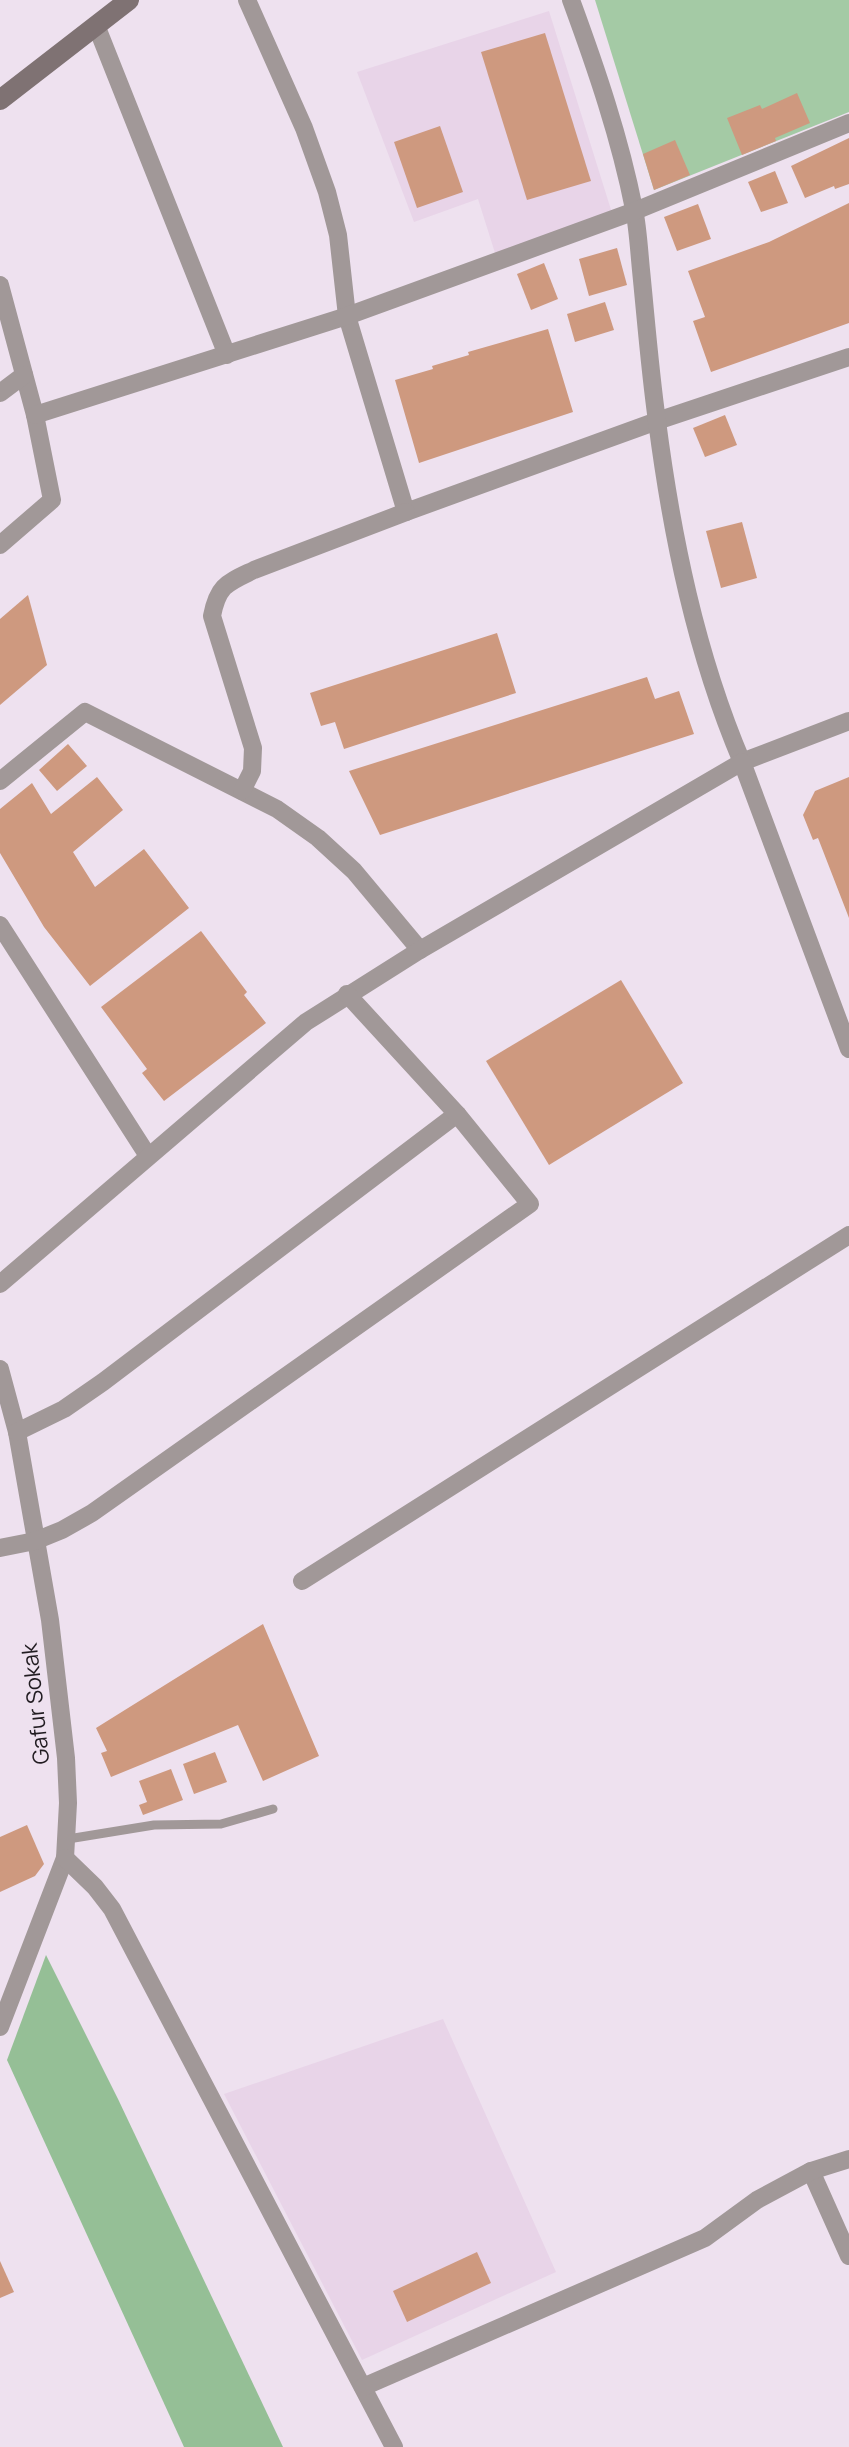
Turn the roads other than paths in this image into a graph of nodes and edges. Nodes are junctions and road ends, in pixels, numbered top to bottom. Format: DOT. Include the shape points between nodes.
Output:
graph roads {
  1 [pos="129,0"];
  2 [pos="247,0"];
  3 [pos="571,0"];
  4 [pos="96,25"];
  5 [pos="0,100"];
  6 [pos="849,123"];
  7 [pos="635,211"];
  8 [pos="0,285"];
  9 [pos="347,316"];
  10 [pos="227,355"];
  11 [pos="849,357"];
  12 [pos="24,375"];
  13 [pos="0,393"];
  14 [pos="35,415"];
  15 [pos="657,421"];
  16 [pos="406,512"];
  17 [pos="0,545"];
  18 [pos="849,721"];
  19 [pos="742,762"];
  20 [pos="0,781"];
  21 [pos="242,791"];
  22 [pos="0,925"];
  23 [pos="420,950"];
  24 [pos="347,994"];
  25 [pos="849,1049"];
  26 [pos="457,1114"];
  27 [pos="148,1156"];
  28 [pos="849,1235"];
  29 [pos="0,1284"];
  30 [pos="0,1369"];
  31 [pos="17,1432"];
  32 [pos="35,1541"];
  33 [pos="0,1548"];
  34 [pos="302,1581"];
  35 [pos="273,1809"];
  36 [pos="68,1839"];
  37 [pos="65,1858"];
  38 [pos="0,2027"];
  39 [pos="849,2159"];
  40 [pos="811,2171"];
  41 [pos="849,2256"];
  42 [pos="363,2387"];
  43 [pos="394,2447"];
  1 -- 4 [label="street"];
  2 -- 9 [label="street" via="327,192 338,235"];
  3 -- 7 [label="street"];
  4 -- 5 [label="street"];
  4 -- 10 [label="street"];
  6 -- 7 [label="street"];
  7 -- 9 [label="street"];
  7 -- 15 [label="street"];
  8 -- 12 [label="street"];
  9 -- 10 [label="street"];
  9 -- 16 [label="street"];
  10 -- 14 [label="street"];
  11 -- 15 [label="street"];
  12 -- 13 [label="street"];
  12 -- 14 [label="street"];
  14 -- 17 [label="street" via="52,500"];
  15 -- 16 [label="street"];
  15 -- 19 [label="street" via="696,626"];
  16 -- 21 [label="street" via="254,570 216,595 212,616 253,748 252,771"];
  18 -- 19 [label="street"];
  19 -- 23 [label="street"];
  19 -- 25 [label="street"];
  20 -- 21 [label="street" via="85,712"];
  21 -- 23 [label="street" via="318,838 354,871"];
  22 -- 27 [label="street"];
  23 -- 24 [label="street"];
  24 -- 26 [label="street"];
  24 -- 27 [label="street" via="306,1022"];
  26 -- 31 [label="street" via="103,1382"];
  26 -- 32 [label="street" via="530,1204 92,1513"];
  27 -- 29 [label="street"];
  28 -- 34 [label="street"];
  30 -- 31 [label="street, Gafur Sokak"];
  31 -- 32 [label="street, Gafur Sokak"];
  32 -- 33 [label="street"];
  32 -- 36 [label="street, Gafur Sokak" via="66,1758"];
  35 -- 36 [label="lane" via="221,1824 154,1825"];
  36 -- 37 [label="street, Gafur Sokak"];
  37 -- 38 [label="street, Gafur Sokak"];
  37 -- 42 [label="street" via="112,1909"];
  39 -- 40 [label="street"];
  40 -- 41 [label="street"];
  40 -- 42 [label="street" via="757,2200 705,2238"];
  42 -- 43 [label="street"];
}
